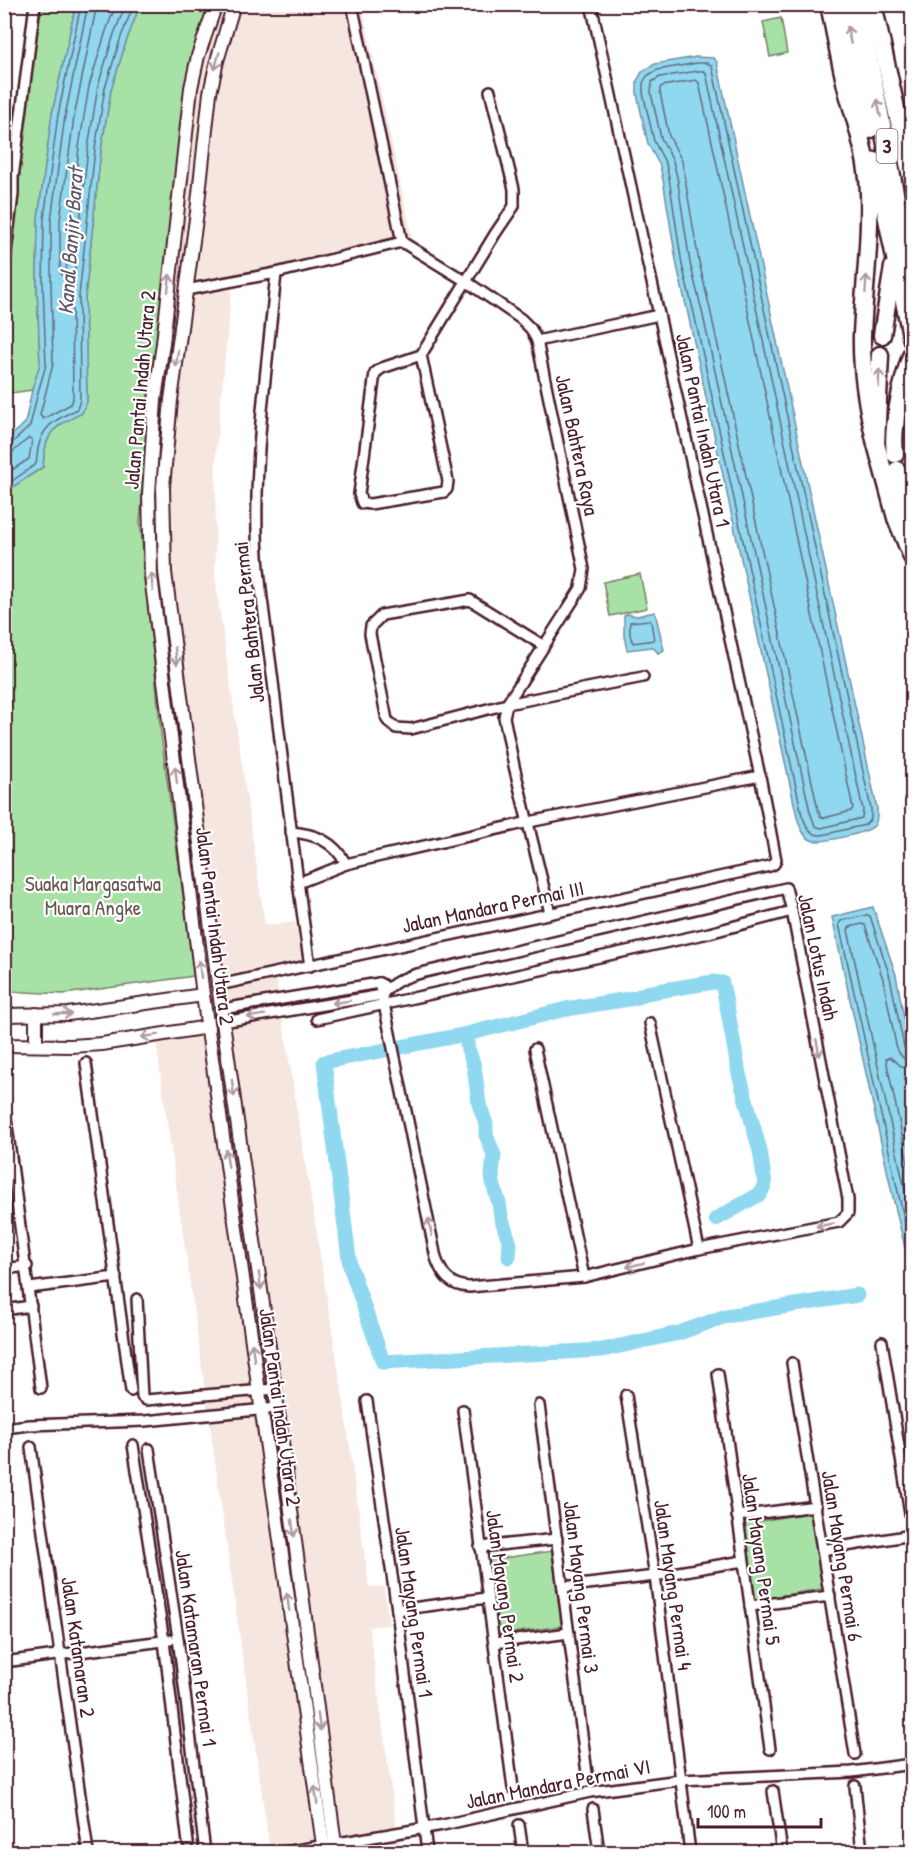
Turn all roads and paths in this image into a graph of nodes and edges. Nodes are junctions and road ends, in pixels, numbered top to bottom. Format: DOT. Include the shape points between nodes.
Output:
graph roads {
  1 [pos="35,4"];
  2 [pos="216,4"];
  3 [pos="234,4"];
  4 [pos="352,4"];
  5 [pos="591,4"];
  6 [pos="829,4"];
  7 [pos="843,4"];
  8 [pos="858,4"];
  9 [pos="873,4"];
  10 [pos="883,4"];
  11 [pos="883,48"];
  12 [pos="490,92"];
  13 [pos="912,181"];
  14 [pos="8,193"];
  15 [pos="6,208"];
  16 [pos="402,242"];
  17 [pos="895,257"];
  18 [pos="4,270"];
  19 [pos="276,273"];
  20 [pos="467,282"];
  21 [pos="912,289"];
  22 [pos="186,290"];
  23 [pos="659,315"];
  24 [pos="882,335"];
  25 [pos="912,340"];
  26 [pos="537,341"];
  27 [pos="912,353"];
  28 [pos="422,355"];
  29 [pos="880,355"];
  30 [pos="876,444"];
  31 [pos="912,532"];
  32 [pos="912,557"];
  33 [pos="544,646"];
  34 [pos="643,677"];
  35 [pos="507,704"];
  36 [pos="760,776"];
  37 [pos="529,822"];
  38 [pos="291,832"];
  39 [pos="775,862"];
  40 [pos="346,864"];
  41 [pos="298,884"];
  42 [pos="792,911"];
  43 [pos="550,913"];
  44 [pos="310,966"];
  45 [pos="219,985"];
  46 [pos="383,993"];
  47 [pos="203,995"];
  48 [pos="36,1014"];
  49 [pos="4,1015"];
  50 [pos="223,1016"];
  51 [pos="317,1019"];
  52 [pos="650,1023"];
  53 [pos="208,1027"];
  54 [pos="4,1045"];
  55 [pos="36,1045"];
  56 [pos="535,1049"];
  57 [pos="213,1061"];
  58 [pos="86,1063"];
  59 [pos="4,1103"];
  60 [pos="699,1249"];
  61 [pos="27,1266"];
  62 [pos="4,1269"];
  63 [pos="116,1277"];
  64 [pos="584,1277"];
  65 [pos="29,1288"];
  66 [pos="137,1299"];
  67 [pos="31,1306"];
  68 [pos="4,1310"];
  69 [pos="882,1342"];
  70 [pos="792,1363"];
  71 [pos="718,1374"];
  72 [pos="41,1388"];
  73 [pos="275,1389"];
  74 [pos="258,1390"];
  75 [pos="131,1391"];
  76 [pos="626,1395"];
  77 [pos="367,1401"];
  78 [pos="539,1405"];
  79 [pos="277,1408"];
  80 [pos="261,1410"];
  81 [pos="462,1410"];
  82 [pos="4,1428"];
  83 [pos="132,1445"];
  84 [pos="31,1447"];
  85 [pos="149,1449"];
  86 [pos="816,1506"];
  87 [pos="737,1516"];
  88 [pos="912,1526"];
  89 [pos="912,1535"];
  90 [pos="557,1539"];
  91 [pos="480,1547"];
  92 [pos="822,1550"];
  93 [pos="743,1561"];
  94 [pos="655,1576"];
  95 [pos="563,1587"];
  96 [pos="830,1596"];
  97 [pos="487,1598"];
  98 [pos="750,1605"];
  99 [pos="397,1610"];
  100 [pos="569,1633"];
  101 [pos="178,1638"];
  102 [pos="164,1641"];
  103 [pos="494,1643"];
  104 [pos="61,1654"];
  105 [pos="4,1662"];
  106 [pos="770,1749"];
  107 [pos="855,1754"];
  108 [pos="912,1764"];
  109 [pos="587,1773"];
  110 [pos="680,1780"];
  111 [pos="855,1786"];
  112 [pos="513,1788"];
  113 [pos="773,1791"];
  114 [pos="593,1809"];
  115 [pos="519,1825"];
  116 [pos="423,1828"];
  117 [pos="188,1843"];
  118 [pos="329,1849"];
  119 [pos="88,1852"];
  120 [pos="205,1852"];
  121 [pos="285,1852"];
  122 [pos="427,1852"];
  123 [pos="523,1852"];
  124 [pos="599,1852"];
  125 [pos="690,1852"];
  126 [pos="782,1852"];
  127 [pos="862,1852"];
  1 -- 14 [label="street"];
  47 -- 2 [label="street, Jalan Pantai Indah Utara 2, one-way" via="152,576 149,494 155,399 191,88"];
  3 -- 22 [label="street, Jalan Pantai Indah Utara 2, one-way" via="210,93"];
  4 -- 16 [label="street"];
  5 -- 23 [label="street, Jalan Pantai Indah Utara 1"];
  30 -- 6 [label="highway, one-way" via="865,394 862,356 869,190"];
  17 -- 7 [label="highway, 3, one-way"];
  21 -- 8 [label="highway, 3, one-way"];
  9 -- 11 [label="highway, 3"];
  10 -- 11 [label="highway"];
  11 -- 13 [label="highway, 3"];
  12 -- 20 [label="street" via="515,199"];
  14 -- 15 [label="street"];
  15 -- 18 [label="street"];
  16 -- 19 [label="street"];
  16 -- 20 [label="street, Jalan Bahtera Raya"];
  17 -- 24 [label="highway, 3"];
  17 -- 25 [label="highway, 3"];
  19 -- 22 [label="street"];
  19 -- 38 [label="street, Jalan Bahtera Permai" via="260,435 257,534"];
  20 -- 26 [label="street, Jalan Bahtera Raya" via="521,319"];
  20 -- 28 [label="street"];
  22 -- 45 [label="street, Jalan Pantai Indah Utara 2, one-way" via="163,487 165,572"];
  23 -- 26 [label="street"];
  23 -- 36 [label="street, Jalan Pantai Indah Utara 1"];
  26 -- 33 [label="street, Jalan Bahtera Raya" via="584,569 581,588"];
  27 -- 31 [label="highway" via="893,445"];
  28 -- 28 [label="street" via="447,489 362,503 359,494 375,373"];
  30 -- 29 [label="highway, one-way"];
  30 -- 32 [label="highway" via="896,518"];
  33 -- 35 [label="street, Jalan Bahtera Raya"];
  33 -- 35 [label="street" via="470,600 382,615 371,626 387,720 396,728 411,729"];
  34 -- 35 [label="street"];
  35 -- 37 [label="street" via="504,717"];
  36 -- 37 [label="street"];
  36 -- 39 [label="street, Jalan Pantai Indah Utara 1"];
  37 -- 40 [label="street"];
  37 -- 43 [label="street"];
  38 -- 40 [label="street" via="328,842"];
  38 -- 41 [label="street, Jalan Bahtera Permai"];
  39 -- 43 [label="street, Jalan Mandara Permai III"];
  40 -- 41 [label="street"];
  41 -- 44 [label="street, Jalan Bahtera Permai"];
  42 -- 46 [label="street" via="709,933"];
  42 -- 46 [label="street, Jalan Lotus Indah" via="786,888 421,973 401,979"];
  42 -- 60 [label="street, Jalan Lotus Indah, one-way" via="848,1213 839,1222"];
  43 -- 44 [label="street, Jalan Mandara Permai III"];
  44 -- 45 [label="street, Jalan Mandara Permai III"];
  45 -- 50 [label="street, Jalan Pantai Indah Utara 2"];
  46 -- 50 [label="street, Jalan Lotus Indah"];
  46 -- 51 [label="street"];
  64 -- 46 [label="street, Jalan Lotus Indah, one-way" via="469,1287 449,1281 441,1272"];
  48 -- 47 [label="street, one-way" via="68,1014"];
  47 -- 53 [label="street, Jalan Pantai Indah Utara 2"];
  48 -- 49 [label="street"];
  48 -- 55 [label="street"];
  50 -- 57 [label="street" via="218,1023 220,1052"];
  50 -- 73 [label="street, Jalan Pantai Indah Utara 2, one-way"];
  52 -- 60 [label="street"];
  53 -- 55 [label="street, one-way" via="102,1044"];
  53 -- 57 [label="street, Jalan Pantai Indah Utara 2"];
  54 -- 55 [label="street"];
  56 -- 64 [label="street"];
  74 -- 57 [label="street, Jalan Pantai Indah Utara 2, one-way"];
  58 -- 63 [label="street"];
  59 -- 61 [label="street"];
  60 -- 64 [label="street, Jalan Lotus Indah, one-way"];
  61 -- 62 [label="street"];
  61 -- 65 [label="street"];
  63 -- 65 [label="street"];
  63 -- 75 [label="street"];
  65 -- 67 [label="street"];
  66 -- 74 [label="street" via="142,1397 146,1400"];
  67 -- 68 [label="street"];
  67 -- 72 [label="street"];
  69 -- 88 [label="street"];
  70 -- 86 [label="street, Jalan Mayang Permai 6"];
  71 -- 87 [label="street, Jalan Mayang Permai 5"];
  73 -- 74 [label="street"];
  73 -- 79 [label="street, Jalan Pantai Indah Utara 2"];
  74 -- 80 [label="street, Jalan Pantai Indah Utara 2"];
  76 -- 94 [label="street, Jalan Mayang Permai 4"];
  77 -- 99 [label="street, Jalan Mayang Permai 1"];
  78 -- 90 [label="street, Jalan Mayang Permai 3"];
  79 -- 80 [label="street"];
  79 -- 118 [label="street, Jalan Pantai Indah Utara 2, one-way"];
  80 -- 82 [label="street"];
  118 -- 80 [label="street, Jalan Pantai Indah Utara 2, one-way"];
  81 -- 91 [label="street, Jalan Mayang Permai 2"];
  83 -- 102 [label="street"];
  84 -- 104 [label="street, Jalan Katamaran 2"];
  85 -- 101 [label="street, Jalan Katamaran Permai 1"];
  86 -- 87 [label="street"];
  86 -- 92 [label="street, Jalan Mayang Permai 6"];
  87 -- 93 [label="street, Jalan Mayang Permai 5"];
  89 -- 92 [label="street"];
  90 -- 91 [label="street"];
  90 -- 95 [label="street, Jalan Mayang Permai 3"];
  91 -- 97 [label="street, Jalan Mayang Permai 2"];
  92 -- 96 [label="street, Jalan Mayang Permai 6"];
  93 -- 94 [label="street"];
  93 -- 98 [label="street, Jalan Mayang Permai 5"];
  94 -- 95 [label="street"];
  94 -- 110 [label="street, Jalan Mayang Permai 4"];
  95 -- 100 [label="street, Jalan Mayang Permai 3"];
  96 -- 98 [label="street"];
  96 -- 107 [label="street, Jalan Mayang Permai 6"];
  97 -- 99 [label="street"];
  97 -- 103 [label="street, Jalan Mayang Permai 2"];
  98 -- 106 [label="street, Jalan Mayang Permai 5"];
  99 -- 116 [label="street, Jalan Mayang Permai 1"];
  100 -- 103 [label="street"];
  100 -- 109 [label="street, Jalan Mayang Permai 3"];
  101 -- 102 [label="street"];
  101 -- 120 [label="street, Jalan Katamaran Permai 1"];
  102 -- 104 [label="street"];
  102 -- 117 [label="street"];
  103 -- 112 [label="street, Jalan Mayang Permai 2"];
  104 -- 105 [label="street"];
  104 -- 119 [label="street, Jalan Katamaran 2"];
  108 -- 110 [label="street, Jalan Mandara Permai VI" via="852,1772"];
  110 -- 116 [label="street, Jalan Mandara Permai VI" via="590,1792"];
  110 -- 125 [label="street, Jalan Mayang Permai 4"];
  111 -- 127 [label="street"];
  113 -- 126 [label="street"];
  114 -- 124 [label="street"];
  115 -- 123 [label="street"];
  116 -- 118 [label="street, Jalan Mandara Permai VI"];
  116 -- 122 [label="street, Jalan Mayang Permai 1"];
  118 -- 121 [label="street, Jalan Mandara Permai VI"];
}
